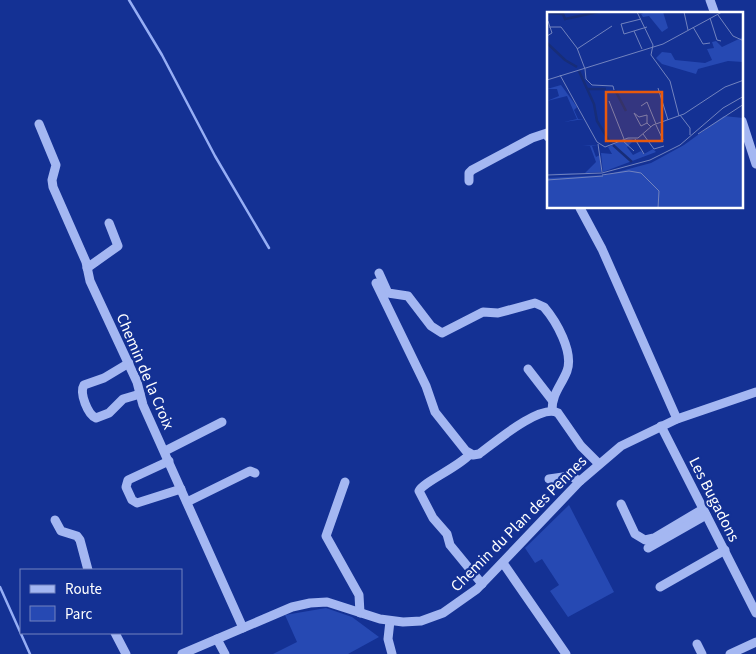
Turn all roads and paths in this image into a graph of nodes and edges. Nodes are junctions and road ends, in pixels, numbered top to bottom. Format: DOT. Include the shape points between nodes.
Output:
graph roads {
  1 [pos="710,0"];
  2 [pos="714,12"];
  3 [pos="39,124"];
  4 [pos="744,127"];
  5 [pos="547,133"];
  6 [pos="756,164"];
  7 [pos="469,181"];
  8 [pos="581,209"];
  9 [pos="109,223"];
  10 [pos="87,268"];
  11 [pos="379,273"];
  12 [pos="376,283"];
  13 [pos="129,363"];
  14 [pos="528,369"];
  15 [pos="756,392"];
  16 [pos="140,394"];
  17 [pos="552,400"];
  18 [pos="552,410"];
  19 [pos="677,419"];
  20 [pos="222,422"];
  21 [pos="661,426"];
  22 [pos="165,451"];
  23 [pos="470,454"];
  24 [pos="169,461"];
  25 [pos="599,464"];
  26 [pos="255,473"];
  27 [pos="549,478"];
  28 [pos="580,481"];
  29 [pos="345,482"];
  30 [pos="181,489"];
  31 [pos="187,502"];
  32 [pos="621,504"];
  33 [pos="705,512"];
  34 [pos="55,520"];
  35 [pos="648,548"];
  36 [pos="725,550"];
  37 [pos="503,563"];
  38 [pos="88,569"];
  39 [pos="482,584"];
  40 [pos="660,587"];
  41 [pos="360,613"];
  42 [pos="756,613"];
  43 [pos="390,621"];
  44 [pos="242,628"];
  45 [pos="116,634"];
  46 [pos="217,639"];
  47 [pos="756,642"];
  48 [pos="697,644"];
  49 [pos="126,654"];
  50 [pos="182,654"];
  51 [pos="225,654"];
  52 [pos="392,654"];
  53 [pos="566,654"];
  54 [pos="702,654"];
  55 [pos="730,654"];
  1 -- 2 [label="street"];
  3 -- 10 [label="street, Chemin de la Croix" via="56,161 53,187"];
  4 -- 6 [label="street"];
  5 -- 7 [label="street" via="472,170"];
  8 -- 19 [label="street" via="602,249"];
  9 -- 10 [label="street" via="118,246"];
  10 -- 13 [label="street, Chemin de la Croix" via="90,281"];
  11 -- 17 [label="street" via="388,293 408,296 438,332 446,332 482,312 498,313 535,303 544,307 566,346 569,363"];
  12 -- 23 [label="street" via="426,386 435,412"];
  13 -- 16 [label="street, Chemin de la Croix"];
  13 -- 16 [label="street" via="84,385 82,393 91,415 96,418 109,413 123,399"];
  14 -- 17 [label="street"];
  15 -- 19 [label="street, Chemin du Plan des Pennes"];
  16 -- 22 [label="street, Chemin de la Croix"];
  17 -- 18 [label="street"];
  18 -- 23 [label="street" via="538,413 479,454"];
  18 -- 25 [label="street" via="558,413"];
  19 -- 21 [label="street, Chemin du Plan des Pennes"];
  20 -- 22 [label="street"];
  21 -- 25 [label="street, Chemin du Plan des Pennes" via="635,438"];
  21 -- 33 [label="street, Les Bugadons"];
  22 -- 24 [label="street, Chemin de la Croix"];
  23 -- 39 [label="street" via="460,464 424,484 419,491 433,518 447,534 450,545"];
  24 -- 30 [label="street, Chemin de la Croix"];
  24 -- 30 [label="street" via="128,480 126,487 137,503"];
  25 -- 28 [label="street, Chemin du Plan des Pennes"];
  26 -- 31 [label="street" via="250,471"];
  27 -- 28 [label="street" via="570,476"];
  28 -- 37 [label="street, Chemin du Plan des Pennes"];
  29 -- 41 [label="street" via="326,536 359,595"];
  30 -- 31 [label="street, Chemin de la Croix"];
  31 -- 44 [label="street, Chemin de la Croix"];
  32 -- 33 [label="street" via="635,534 645,540"];
  33 -- 35 [label="street"];
  33 -- 36 [label="street, Les Bugadons"];
  34 -- 38 [label="street" via="62,531 80,540"];
  36 -- 40 [label="street"];
  36 -- 42 [label="street, Les Bugadons"];
  37 -- 39 [label="street, Chemin du Plan des Pennes"];
  37 -- 53 [label="street"];
  39 -- 43 [label="street, Chemin du Plan des Pennes" via="457,605 435,616 412,622"];
  41 -- 43 [label="street, Chemin du Plan des Pennes"];
  41 -- 44 [label="street, Chemin du Plan des Pennes" via="326,602 310,603"];
  43 -- 52 [label="street" via="388,640"];
  44 -- 46 [label="street, Chemin du Plan des Pennes"];
  45 -- 49 [label="street"];
  46 -- 50 [label="street, Chemin du Plan des Pennes"];
  46 -- 51 [label="street"];
  47 -- 55 [label="street"];
  48 -- 54 [label="street"];
}
